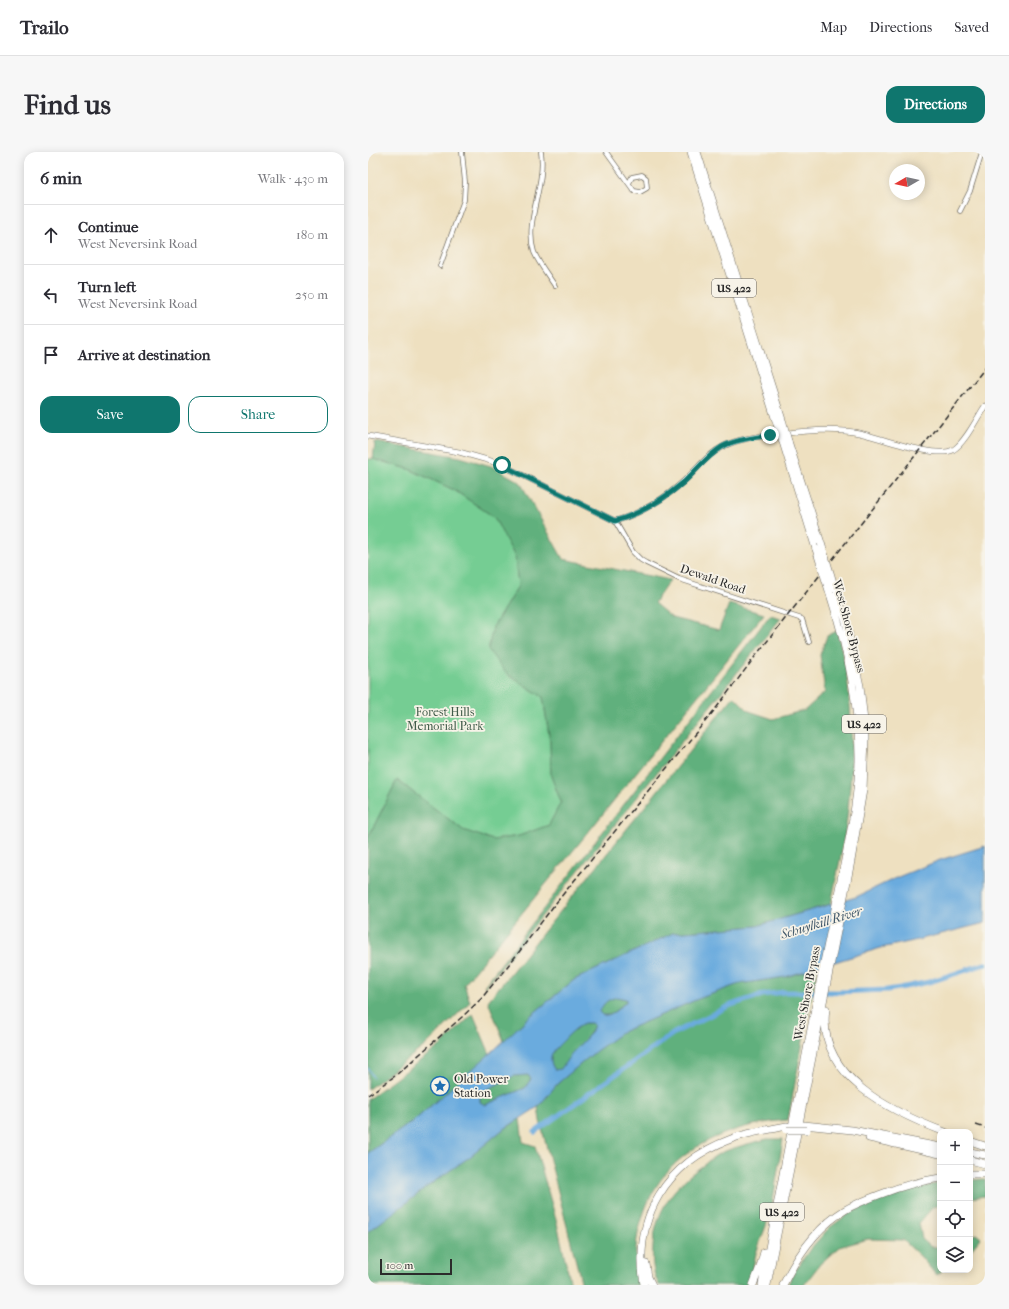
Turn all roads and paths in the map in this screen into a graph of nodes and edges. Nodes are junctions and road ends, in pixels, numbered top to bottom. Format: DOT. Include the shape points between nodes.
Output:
graph roads {
  1 [pos="462,152"];
  2 [pos="541,152"];
  3 [pos="606,152"];
  4 [pos="691,152"];
  5 [pos="697,152"];
  6 [pos="982,152"];
  7 [pos="629,183"];
  8 [pos="960,211"];
  9 [pos="440,266"];
  10 [pos="555,286"];
  11 [pos="985,406"];
  12 [pos="780,424"];
  13 [pos="368,436"];
  14 [pos="615,521"];
  15 [pos="809,642"];
  16 [pos="848,862"];
  17 [pos="823,998"];
  18 [pos="806,1127"];
  19 [pos="787,1128"];
  20 [pos="938,1129"];
  21 [pos="973,1142"];
  22 [pos="937,1146"];
  23 [pos="985,1146"];
  24 [pos="937,1153"];
  25 [pos="973,1153"];
  26 [pos="985,1155"];
  27 [pos="973,1161"];
  28 [pos="985,1164"];
  29 [pos="973,1174"];
  30 [pos="985,1174"];
  31 [pos="937,1178"];
  32 [pos="777,1203"];
  33 [pos="644,1285"];
  34 [pos="652,1285"];
  35 [pos="753,1285"];
  36 [pos="762,1285"];
  37 [pos="767,1285"];
  38 [pos="783,1285"];
  1 -- 9 [label="street" via="464,200"];
  2 -- 10 [label="street" via="540,181 531,234 535,254"];
  3 -- 7 [label="street"];
  4 -- 12 [label="highway, West Shore Bypass / US 422"];
  5 -- 12 [label="highway, West Shore Bypass / US 422"];
  6 -- 8 [label="street" via="970,191"];
  7 -- 7 [label="street" via="634,191 640,192 648,188 646,178 642,175 632,177"];
  11 -- 14 [label="street" via="963,440 949,451 923,450 860,433 832,430 770,435 734,442 709,456 684,482 665,496 626,518"];
  12 -- 16 [label="highway, West Shore Bypass / US 422, bridge" via="833,591 855,698 859,758"];
  13 -- 14 [label="street" via="459,452 491,461"];
  14 -- 15 [label="street, Dewald Road" via="631,549 641,560 678,579 802,619"];
  16 -- 17 [label="highway, West Shore Bypass / US 422"];
  16 -- 17 [label="highway, West Shore Bypass / US 422"];
  17 -- 20 [label="highway" via="827,1038 834,1057 845,1072 882,1102"];
  17 -- 32 [label="highway, West Shore Bypass / US 422"];
  17 -- 37 [label="highway, West Shore Bypass / US 422"];
  18 -- 19 [label="highway, bridge"];
  18 -- 22 [label="highway" via="852,1130"];
  18 -- 24 [label="highway"];
  19 -- 33 [label="highway" via="746,1134 719,1144 701,1153 671,1179 655,1202 645,1230 641,1259"];
  19 -- 34 [label="highway" via="721,1148 699,1159 674,1182 658,1204 648,1231 645,1259"];
  21 -- 23 [label="highway"];
  25 -- 26 [label="highway"];
  27 -- 28 [label="highway"];
  29 -- 30 [label="highway"];
  31 -- 38 [label="highway" via="896,1189 858,1203 836,1216 821,1228"];
  32 -- 35 [label="highway"];
  32 -- 36 [label="highway, West Shore Bypass / US 422"];
}
